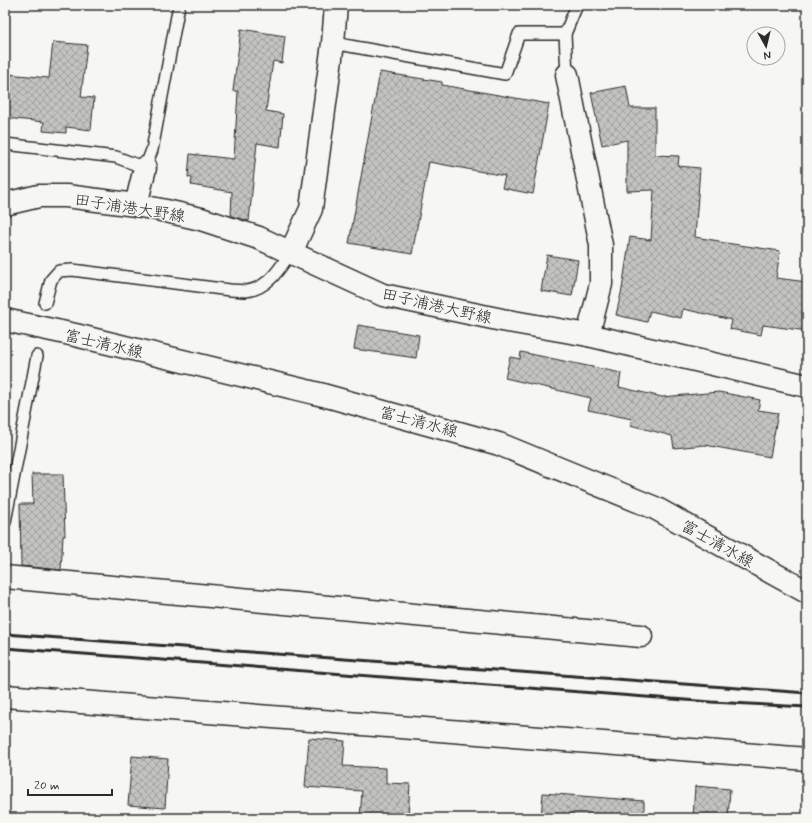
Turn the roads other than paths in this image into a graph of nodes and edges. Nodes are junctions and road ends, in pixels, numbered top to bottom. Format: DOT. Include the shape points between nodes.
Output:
graph roads {
  1 [pos="179,5"];
  2 [pos="336,5"];
  3 [pos="577,5"];
  4 [pos="565,34"];
  5 [pos="333,43"];
  6 [pos="567,76"];
  7 [pos="5,144"];
  8 [pos="145,168"];
  9 [pos="5,204"];
  10 [pos="136,205"];
  11 [pos="291,252"];
  12 [pos="45,303"];
  13 [pos="5,320"];
  14 [pos="588,336"];
  15 [pos="37,356"];
  16 [pos="807,386"];
  17 [pos="5,522"];
  18 [pos="5,577"];
  19 [pos="804,590"];
  20 [pos="641,636"];
  21 [pos="5,696"];
  22 [pos="807,759"];
  1 -- 8 [label="lane" via="152,150"];
  2 -- 5 [label="street"];
  3 -- 4 [label="lane"];
  4 -- 5 [label="lane" via="519,34 505,74"];
  4 -- 6 [label="lane"];
  5 -- 11 [label="street" via="311,209"];
  6 -- 14 [label="street" via="601,245 600,284"];
  7 -- 8 [label="lane" via="116,157"];
  8 -- 10 [label="street"];
  9 -- 10 [label="street, 田子浦港大野線" via="39,196 66,196"];
  10 -- 11 [label="street, 田子浦港大野線" via="201,219 259,238"];
  11 -- 12 [label="lane" via="275,274 262,286 248,291 72,270 59,271 51,280"];
  11 -- 14 [label="street, 田子浦港大野線" via="383,295"];
  13 -- 19 [label="street, 富士清水線" via="323,395 499,444 655,508"];
  14 -- 16 [label="street, 田子浦港大野線"];
  15 -- 17 [label="lane"];
  18 -- 20 [label="street"];
  21 -- 22 [label="street"];
}
